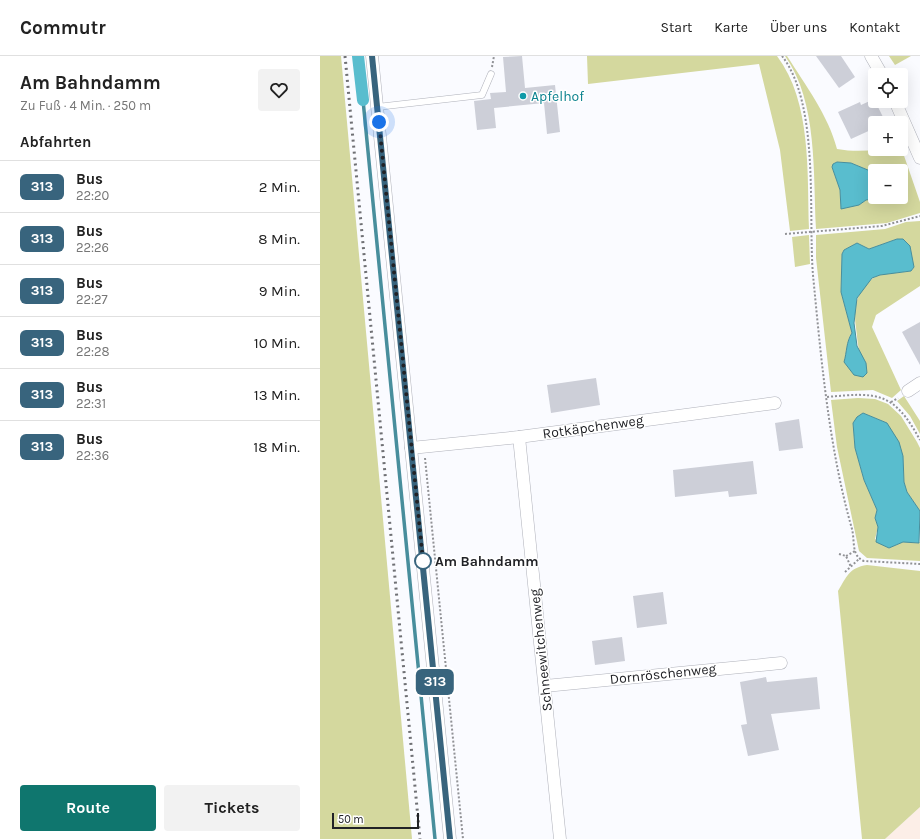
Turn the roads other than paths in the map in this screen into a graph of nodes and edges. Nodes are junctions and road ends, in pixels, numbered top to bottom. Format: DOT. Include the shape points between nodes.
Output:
graph roads {
  1 [pos="372,56"];
  2 [pos="871,56"];
  3 [pos="878,68"];
  4 [pos="491,74"];
  5 [pos="377,107"];
  6 [pos="900,108"];
  7 [pos="915,131"];
  8 [pos="920,158"];
  9 [pos="920,383"];
  10 [pos="908,391"];
  11 [pos="775,403"];
  12 [pos="519,437"];
  13 [pos="411,448"];
  14 [pos="781,663"];
  15 [pos="545,686"];
  16 [pos="450,839"];
  17 [pos="560,839"];
  1 -- 5 [label="street"];
  2 -- 3 [label="street"];
  4 -- 5 [label="lane" via="482,95"];
  5 -- 13 [label="street"];
  6 -- 7 [label="street"];
  7 -- 8 [label="street"];
  9 -- 10 [label="street"];
  11 -- 12 [label="street, Rotkäpchenweg"];
  12 -- 13 [label="street, Rotkäpchenweg"];
  12 -- 15 [label="street, Schneewitchenweg"];
  13 -- 16 [label="street"];
  14 -- 15 [label="street, Dornröschenweg"];
  15 -- 17 [label="street, Schneewitchenweg"];
}
